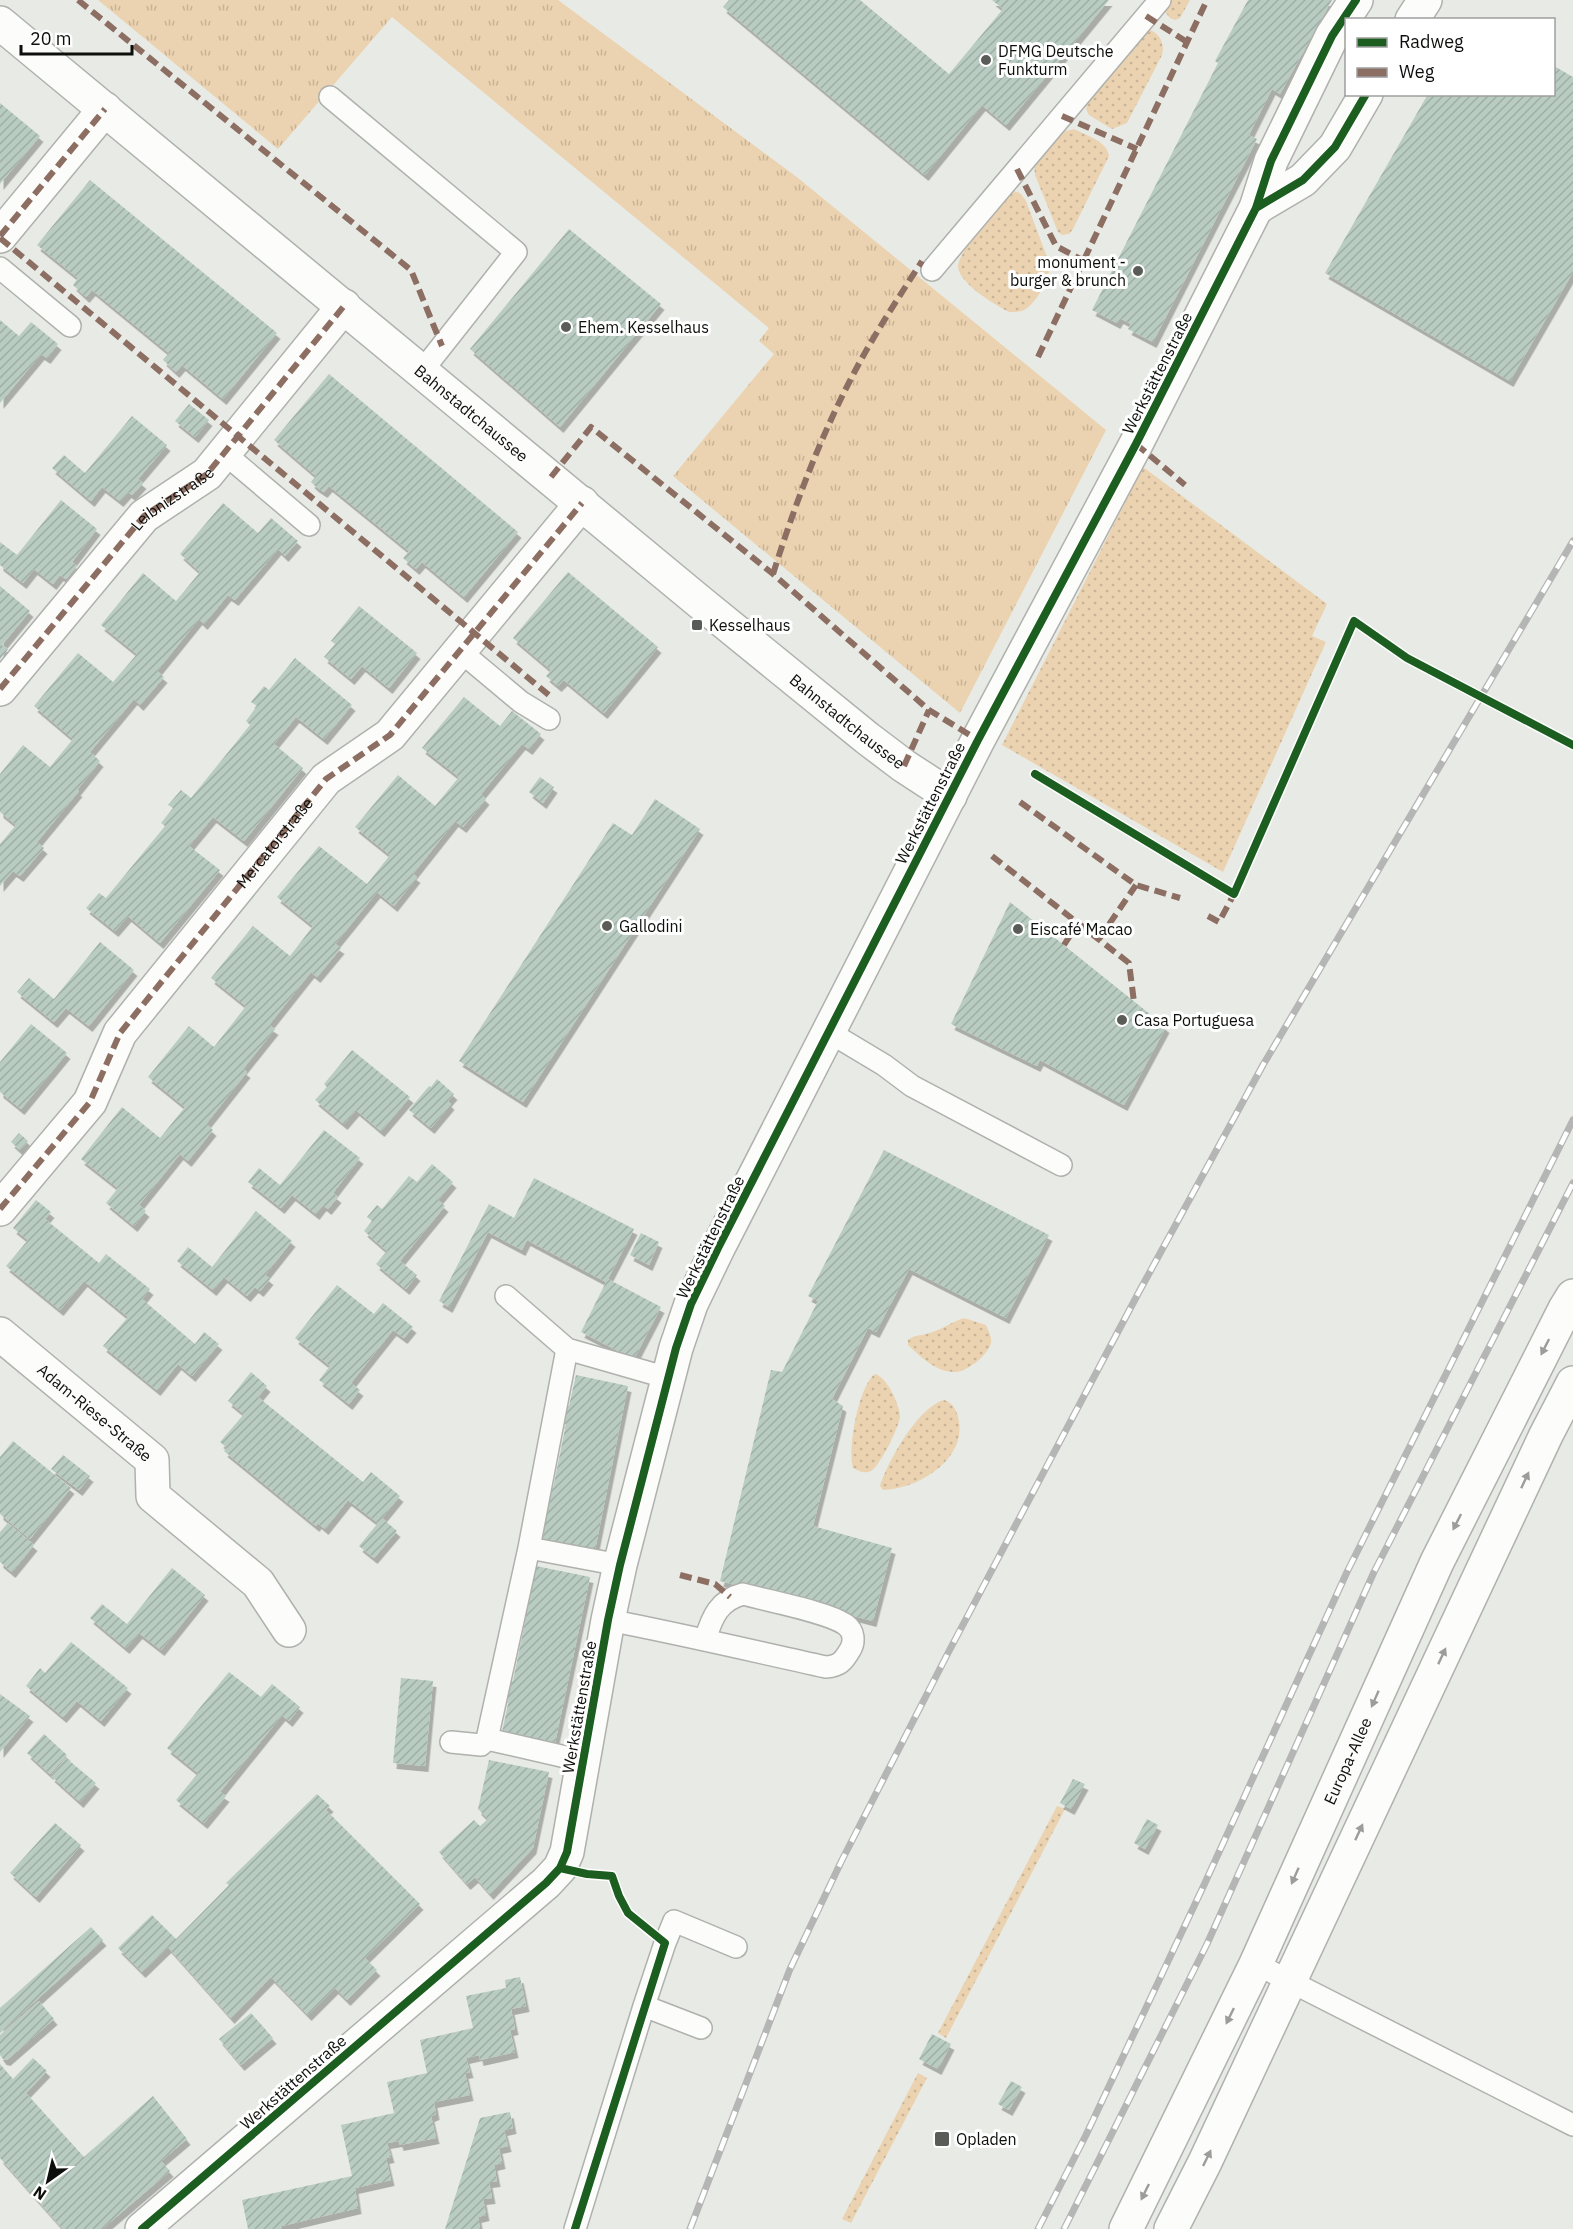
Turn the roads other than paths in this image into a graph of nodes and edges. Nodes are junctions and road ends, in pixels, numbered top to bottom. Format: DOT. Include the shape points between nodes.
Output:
graph roads {
  1 [pos="1160,0"];
  2 [pos="1356,0"];
  3 [pos="1425,0"];
  4 [pos="1413,18"];
  5 [pos="0,23"];
  6 [pos="1365,96"];
  7 [pos="330,97"];
  8 [pos="105,109"];
  9 [pos="1256,208"];
  10 [pos="0,236"];
  11 [pos="0,268"];
  12 [pos="932,270"];
  13 [pos="344,306"];
  14 [pos="70,326"];
  15 [pos="422,371"];
  16 [pos="224,453"];
  17 [pos="582,503"];
  18 [pos="309,525"];
  19 [pos="460,651"];
  20 [pos="0,689"];
  21 [pos="549,719"];
  22 [pos="950,796"];
  23 [pos="829,1032"];
  24 [pos="1061,1165"];
  25 [pos="0,1209"];
  26 [pos="506,1296"];
  27 [pos="1573,1296"];
  28 [pos="0,1334"];
  29 [pos="567,1349"];
  30 [pos="668,1378"];
  31 [pos="1573,1383"];
  32 [pos="529,1548"];
  33 [pos="620,1565"];
  34 [pos="608,1620"];
  35 [pos="289,1630"];
  36 [pos="705,1640"];
  37 [pos="487,1739"];
  38 [pos="451,1743"];
  39 [pos="583,1761"];
  40 [pos="736,1947"];
  41 [pos="1256,1964"];
  42 [pos="1290,1980"];
  43 [pos="644,2006"];
  44 [pos="701,2028"];
  45 [pos="1573,2125"];
  46 [pos="153,2226"];
  47 [pos="575,2229"];
  48 [pos="1126,2229"];
  49 [pos="1171,2229"];
  1 -- 12 [label="lane"];
  2 -- 9 [label="street, Werkstättenstraße" via="1332,36 1271,161"];
  3 -- 4 [label="street"];
  5 -- 8 [label="street, Bahnstadtchaussee"];
  6 -- 9 [label="street" via="1335,147 1303,180"];
  7 -- 15 [label="lane" via="516,252"];
  8 -- 10 [label="street"];
  8 -- 13 [label="street, Bahnstadtchaussee"];
  9 -- 22 [label="street, Werkstättenstraße"];
  11 -- 14 [label="lane"];
  13 -- 15 [label="street, Bahnstadtchaussee"];
  13 -- 16 [label="street, Leibnizstraße"];
  15 -- 17 [label="street, Bahnstadtchaussee"];
  16 -- 18 [label="lane"];
  16 -- 20 [label="street, Leibnizstraße" via="207,474 144,516"];
  17 -- 19 [label="street, Mercatorstraße"];
  17 -- 22 [label="street, Bahnstadtchaussee" via="867,738"];
  19 -- 21 [label="lane" via="521,702"];
  19 -- 25 [label="street, Mercatorstraße" via="390,735 326,779 120,1033 90,1102"];
  22 -- 23 [label="street, Werkstättenstraße"];
  23 -- 24 [label="lane" via="912,1086"];
  23 -- 30 [label="street, Werkstättenstraße" via="700,1286"];
  26 -- 29 [label="lane"];
  27 -- 41 [label="street, Europa-Allee, one-way" via="1437,1562"];
  28 -- 35 [label="street, Adam-Riese-Straße" via="152,1460 153,1496 258,1583"];
  29 -- 30 [label="lane"];
  29 -- 32 [label="lane"];
  30 -- 33 [label="street, Werkstättenstraße"];
  42 -- 31 [label="street, one-way"];
  32 -- 33 [label="lane"];
  32 -- 37 [label="lane"];
  33 -- 34 [label="street, Werkstättenstraße"];
  34 -- 36 [label="lane"];
  34 -- 39 [label="street, Werkstättenstraße"];
  36 -- 36 [label="lane" via="825,1668 838,1666 853,1647 848,1626 833,1618 743,1594 730,1597 720,1607"];
  37 -- 38 [label="lane" via="482,1745"];
  37 -- 39 [label="lane"];
  39 -- 46 [label="street, Werkstättenstraße" via="567,1852 560,1868"];
  40 -- 43 [label="lane" via="674,1921"];
  41 -- 42 [label="lane"];
  41 -- 48 [label="street, Europa-Allee, one-way"];
  42 -- 45 [label="lane"];
  49 -- 42 [label="street, one-way"];
  43 -- 44 [label="lane"];
  43 -- 47 [label="lane"];
}
